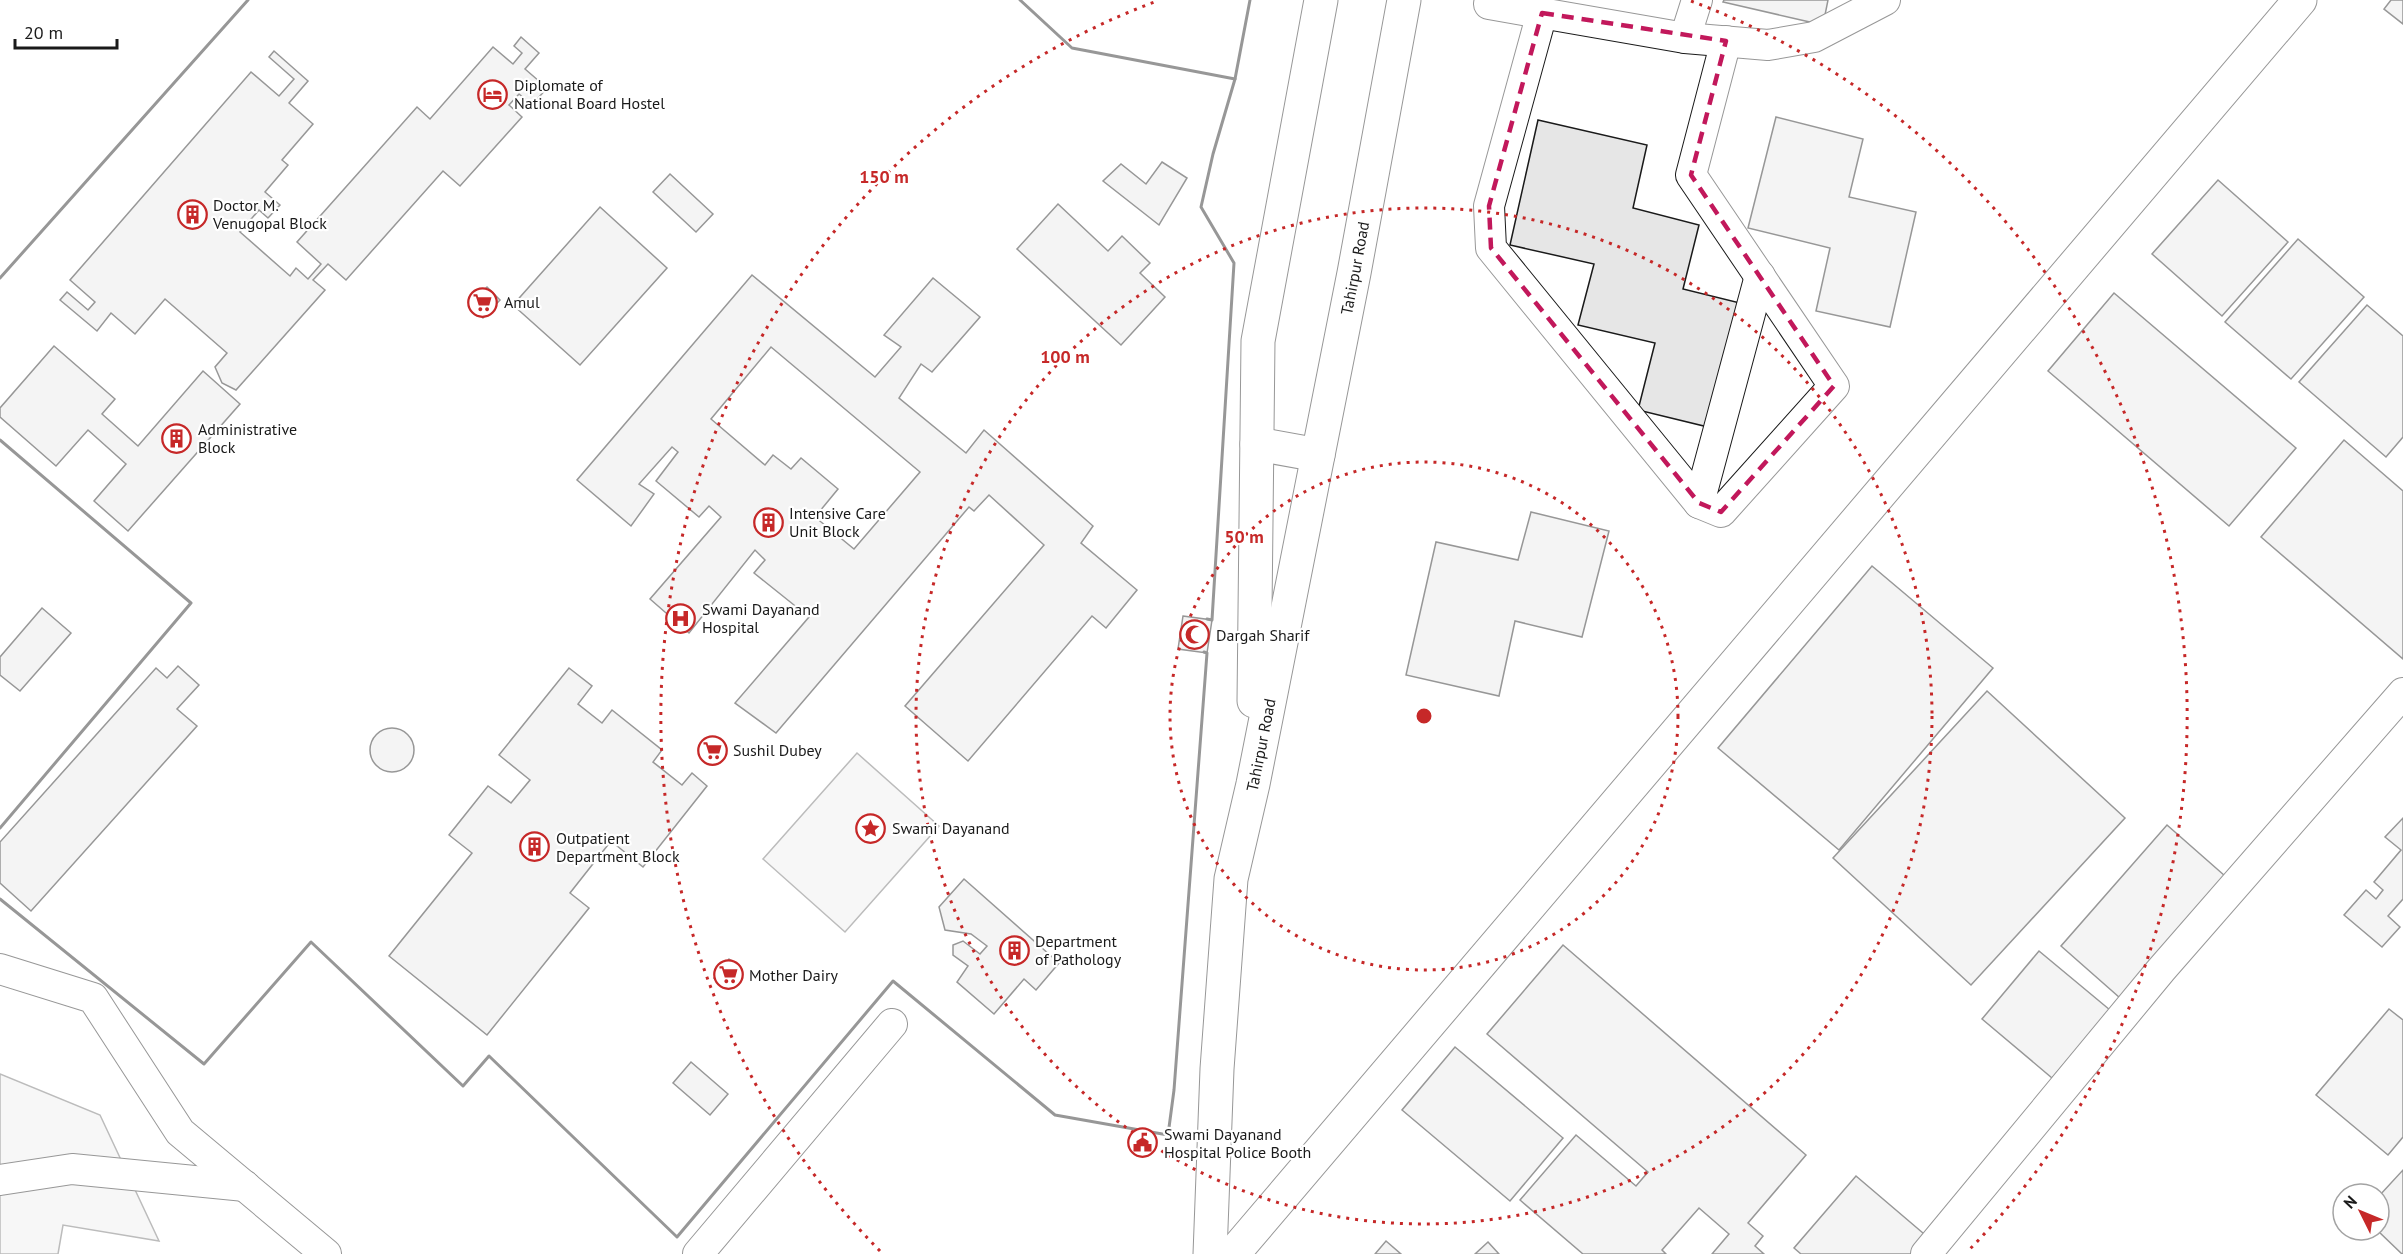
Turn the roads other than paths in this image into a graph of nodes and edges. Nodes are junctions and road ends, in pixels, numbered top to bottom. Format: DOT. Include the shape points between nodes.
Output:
graph roads {
  1 [pos="1321,0"];
  2 [pos="1404,0"];
  3 [pos="1697,0"];
  4 [pos="1885,0"];
  5 [pos="2300,0"];
  6 [pos="1489,4"];
  7 [pos="1542,13"];
  8 [pos="1685,38"];
  9 [pos="1726,41"];
  10 [pos="1760,276"];
  11 [pos="1257,444"];
  12 [pos="1318,454"];
  13 [pos="1699,503"];
  14 [pos="2403,693"];
  15 [pos="1253,784"];
  16 [pos="0,969"];
  17 [pos="892,1023"];
  18 [pos="0,1180"];
  19 [pos="245,1186"];
  20 [pos="703,1252"];
  21 [pos="326,1254"];
  22 [pos="1210,1254"];
  23 [pos="1233,1254"];
  24 [pos="1926,1254"];
  1 -- 11 [label="main road, Tahirpur Road" via="1258,341"];
  2 -- 12 [label="main road, Tahirpur Road"];
  3 -- 8 [label="street"];
  4 -- 9 [label="street" via="1814,37 1768,45"];
  5 -- 23 [label="main road"];
  6 -- 7 [label="street"];
  7 -- 8 [label="street"];
  7 -- 13 [label="street" via="1489,206 1491,248"];
  8 -- 9 [label="street"];
  9 -- 10 [label="street" via="1691,175"];
  10 -- 13 [label="street"];
  10 -- 13 [label="street" via="1834,386 1721,512"];
  11 -- 12 [label="main road"];
  11 -- 15 [label="main road, Tahirpur Road"];
  12 -- 15 [label="main road, Tahirpur Road"];
  14 -- 24 [label="street" via="2161,970"];
  15 -- 22 [label="main road" via="1231,879 1217,1070"];
  16 -- 19 [label="street" via="93,998 180,1132"];
  17 -- 20 [label="street"];
  18 -- 19 [label="street" via="72,1169"];
  19 -- 21 [label="street"];
}
